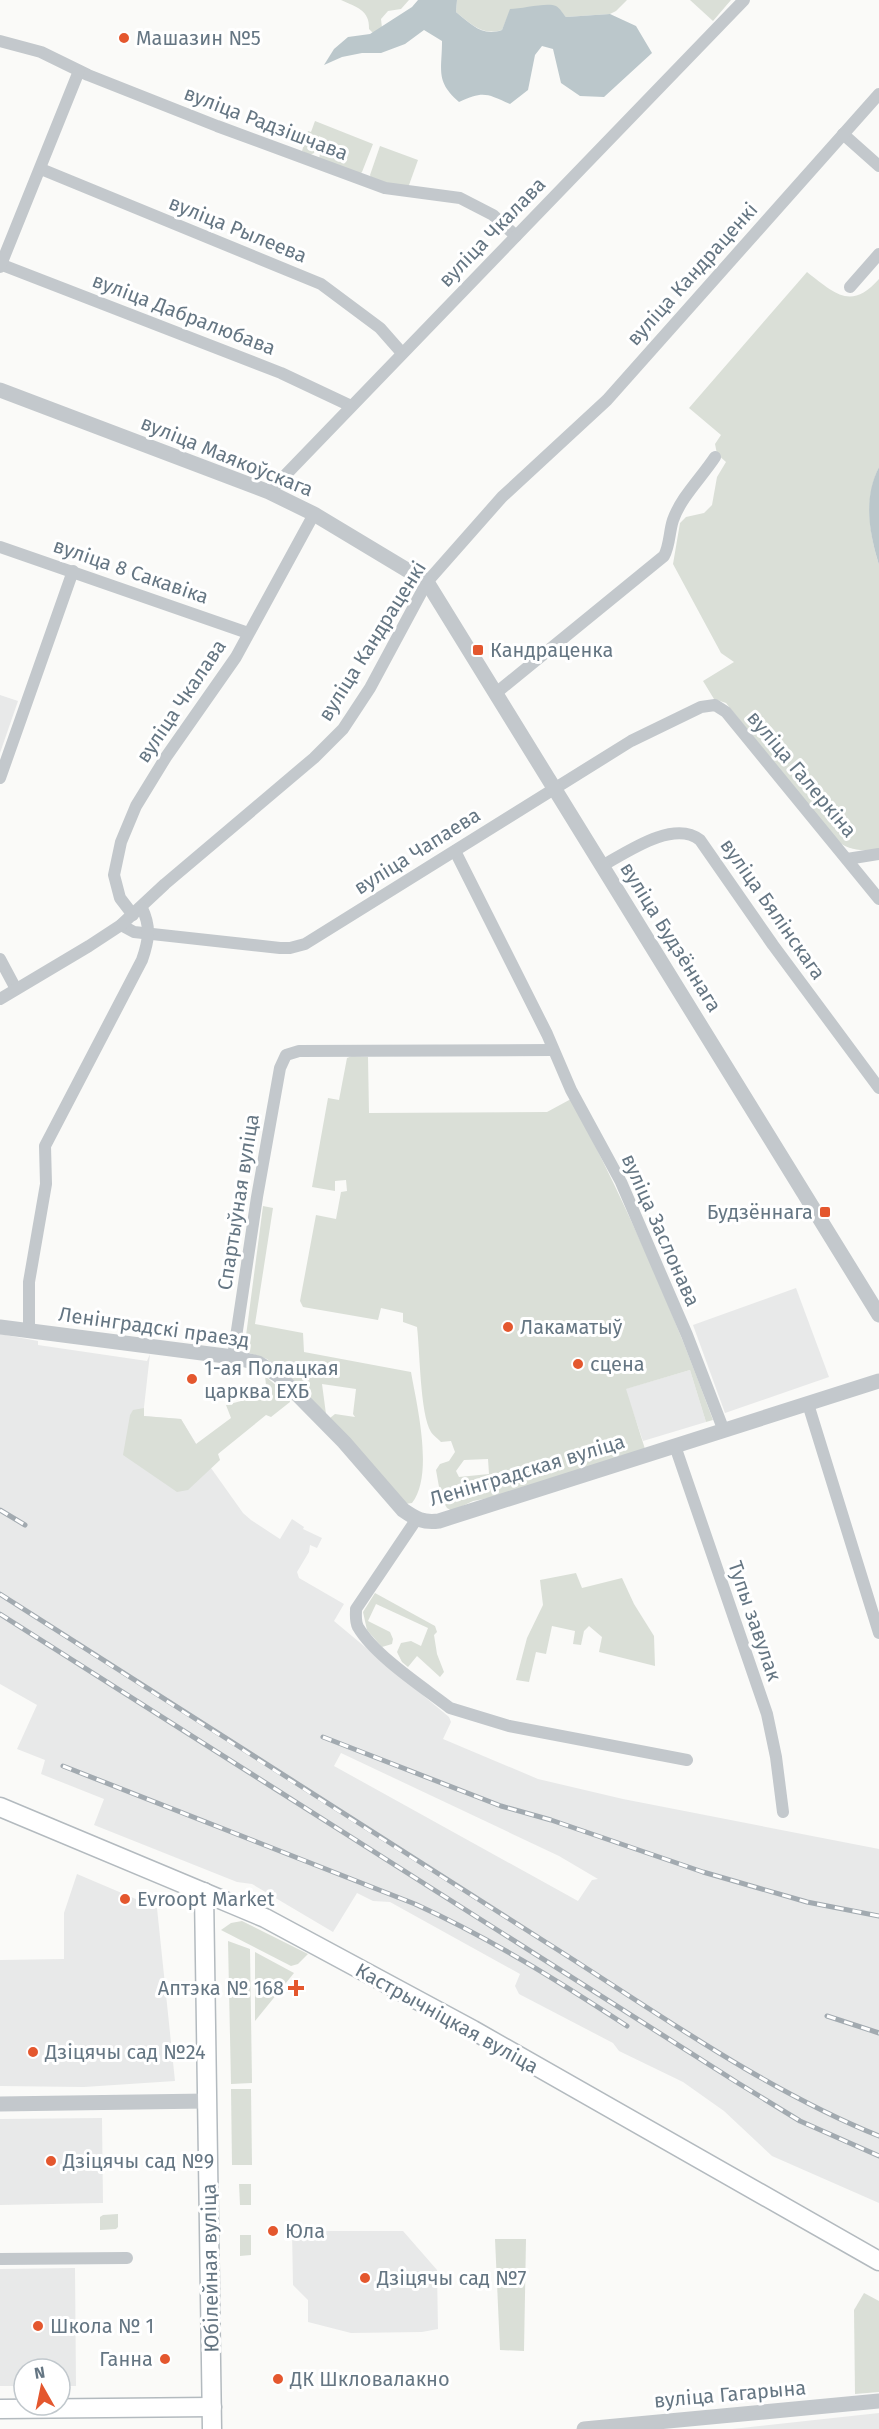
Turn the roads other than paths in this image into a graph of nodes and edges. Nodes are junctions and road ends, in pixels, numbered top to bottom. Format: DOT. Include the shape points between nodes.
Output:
graph roads {
  1 [pos="744,0"];
  2 [pos="0,41"];
  3 [pos="79,71"];
  4 [pos="879,94"];
  5 [pos="843,134"];
  6 [pos="879,166"];
  7 [pos="41,169"];
  8 [pos="516,236"];
  9 [pos="879,254"];
  10 [pos="0,266"];
  11 [pos="850,287"];
  12 [pos="402,353"];
  13 [pos="0,390"];
  14 [pos="351,406"];
  15 [pos="716,457"];
  16 [pos="269,492"];
  17 [pos="314,514"];
  18 [pos="0,547"];
  19 [pos="73,571"];
  20 [pos="427,582"];
  21 [pos="248,633"];
  22 [pos="496,693"];
  23 [pos="715,705"];
  24 [pos="0,778"];
  25 [pos="555,789"];
  26 [pos="455,851"];
  27 [pos="879,854"];
  28 [pos="848,859"];
  29 [pos="602,866"];
  30 [pos="879,900"];
  31 [pos="138,911"];
  32 [pos="121,925"];
  33 [pos="149,934"];
  34 [pos="0,959"];
  35 [pos="16,989"];
  36 [pos="0,999"];
  37 [pos="552,1050"];
  38 [pos="879,1088"];
  39 [pos="879,1315"];
  40 [pos="0,1327"];
  41 [pos="28,1332"];
  42 [pos="233,1357"];
  43 [pos="879,1381"];
  44 [pos="808,1404"];
  45 [pos="724,1431"];
  46 [pos="675,1446"];
  47 [pos="416,1520"];
  48 [pos="879,1633"];
  49 [pos="687,1760"];
  50 [pos="0,1807"];
  51 [pos="783,1812"];
  52 [pos="204,1892"];
  53 [pos="207,2101"];
  54 [pos="0,2104"];
  55 [pos="127,2258"];
  56 [pos="0,2259"];
  57 [pos="879,2261"];
  58 [pos="879,2401"];
  59 [pos="212,2407"];
  60 [pos="0,2409"];
  61 [pos="212,2429"];
  62 [pos="584,2429"];
  1 -- 8 [label="street, вуліца Чкалава"];
  2 -- 3 [label="street, вуліца Радзішчава" via="41,52"];
  3 -- 7 [label="street"];
  3 -- 8 [label="street, вуліца Радзішчава" via="385,188 460,198 493,215"];
  4 -- 5 [label="street, вуліца Кандраценкі"];
  5 -- 6 [label="street"];
  5 -- 20 [label="street, вуліца Кандраценкі" via="606,400 502,497"];
  7 -- 10 [label="street"];
  7 -- 12 [label="street, вуліца Рылеева" via="321,284 380,328"];
  8 -- 12 [label="street, вуліца Чкалава"];
  9 -- 11 [label="street"];
  10 -- 14 [label="street, вуліца Дабралюбава" via="281,373"];
  12 -- 14 [label="street, вуліца Чкалава"];
  13 -- 16 [label="street, вуліца Маякоўскага"];
  14 -- 16 [label="street, вуліца Чкалава"];
  15 -- 22 [label="street" via="678,510 664,556"];
  16 -- 17 [label="street, вуліца Маякоўскага"];
  17 -- 20 [label="street, вуліца Маякоўскага"];
  17 -- 21 [label="street, вуліца Чкалава"];
  18 -- 19 [label="street, вуліца 8 Сакавіка"];
  19 -- 21 [label="street, вуліца 8 Сакавіка"];
  19 -- 24 [label="street"];
  20 -- 22 [label="street, вуліца Будзённага"];
  20 -- 31 [label="street, вуліца Кандраценкі" via="370,688 343,729"];
  21 -- 31 [label="street, вуліца Чкалава" via="136,806 114,875 120,898"];
  22 -- 25 [label="street, вуліца Будзённага"];
  23 -- 25 [label="street, вуліца Чапаева" via="695,710 631,741"];
  23 -- 28 [label="street, вуліца Галеркіна" via="726,712"];
  25 -- 26 [label="street, вуліца Чапаева"];
  25 -- 29 [label="street, вуліца Будзённага"];
  26 -- 33 [label="street, вуліца Чапаева" via="305,944 290,948"];
  26 -- 37 [label="street, вуліца Заслонава"];
  27 -- 28 [label="street"];
  28 -- 30 [label="street, вуліца Галеркіна"];
  29 -- 38 [label="street, вуліца Бялінскага" via="673,832 693,834"];
  29 -- 39 [label="street, вуліца Будзённага"];
  31 -- 32 [label="street, вуліца Кандраценкі"];
  31 -- 33 [label="street, вуліца Чкалава" via="147,920"];
  32 -- 33 [label="street, вуліца Чапаева"];
  32 -- 35 [label="street, вуліца Кандраценкі"];
  33 -- 41 [label="street" via="142,960 45,1146 46,1184 29,1282"];
  34 -- 35 [label="street"];
  35 -- 36 [label="street, вуліца Кандраценкі"];
  37 -- 42 [label="street, Спартыўная вуліца" via="299,1051 286,1056 280,1068 257,1197"];
  37 -- 45 [label="street, вуліца Заслонава" via="621,1182"];
  40 -- 41 [label="street, Ленінградскі праезд"];
  41 -- 42 [label="street, Ленінградскі праезд"];
  42 -- 47 [label="street, Ленінградскі праезд" via="258,1362 278,1375"];
  43 -- 44 [label="street, Ленінградская вуліца"];
  44 -- 45 [label="street, Ленінградская вуліца"];
  44 -- 48 [label="street"];
  45 -- 46 [label="street, Ленінградская вуліца"];
  46 -- 47 [label="street, Ленінградская вуліца" via="439,1521"];
  46 -- 51 [label="street, Тупы завулак" via="766,1714"];
  47 -- 49 [label="street, Ленінградская вуліца" via="356,1609 358,1627 373,1646 450,1708 464,1714"];
  50 -- 52 [label="main road, Кастрычніцкая вуліца"];
  52 -- 53 [label="main road, Юбілейная вуліца"];
  52 -- 57 [label="main road, Кастрычніцкая вуліца" via="265,1918 473,2030"];
  53 -- 54 [label="street"];
  53 -- 59 [label="main road, Юбілейная вуліца"];
  55 -- 56 [label="street"];
  58 -- 62 [label="street, вуліца Гагарына"];
  59 -- 60 [label="main road"];
  59 -- 61 [label="main road, Юбілейная вуліца"];
}
